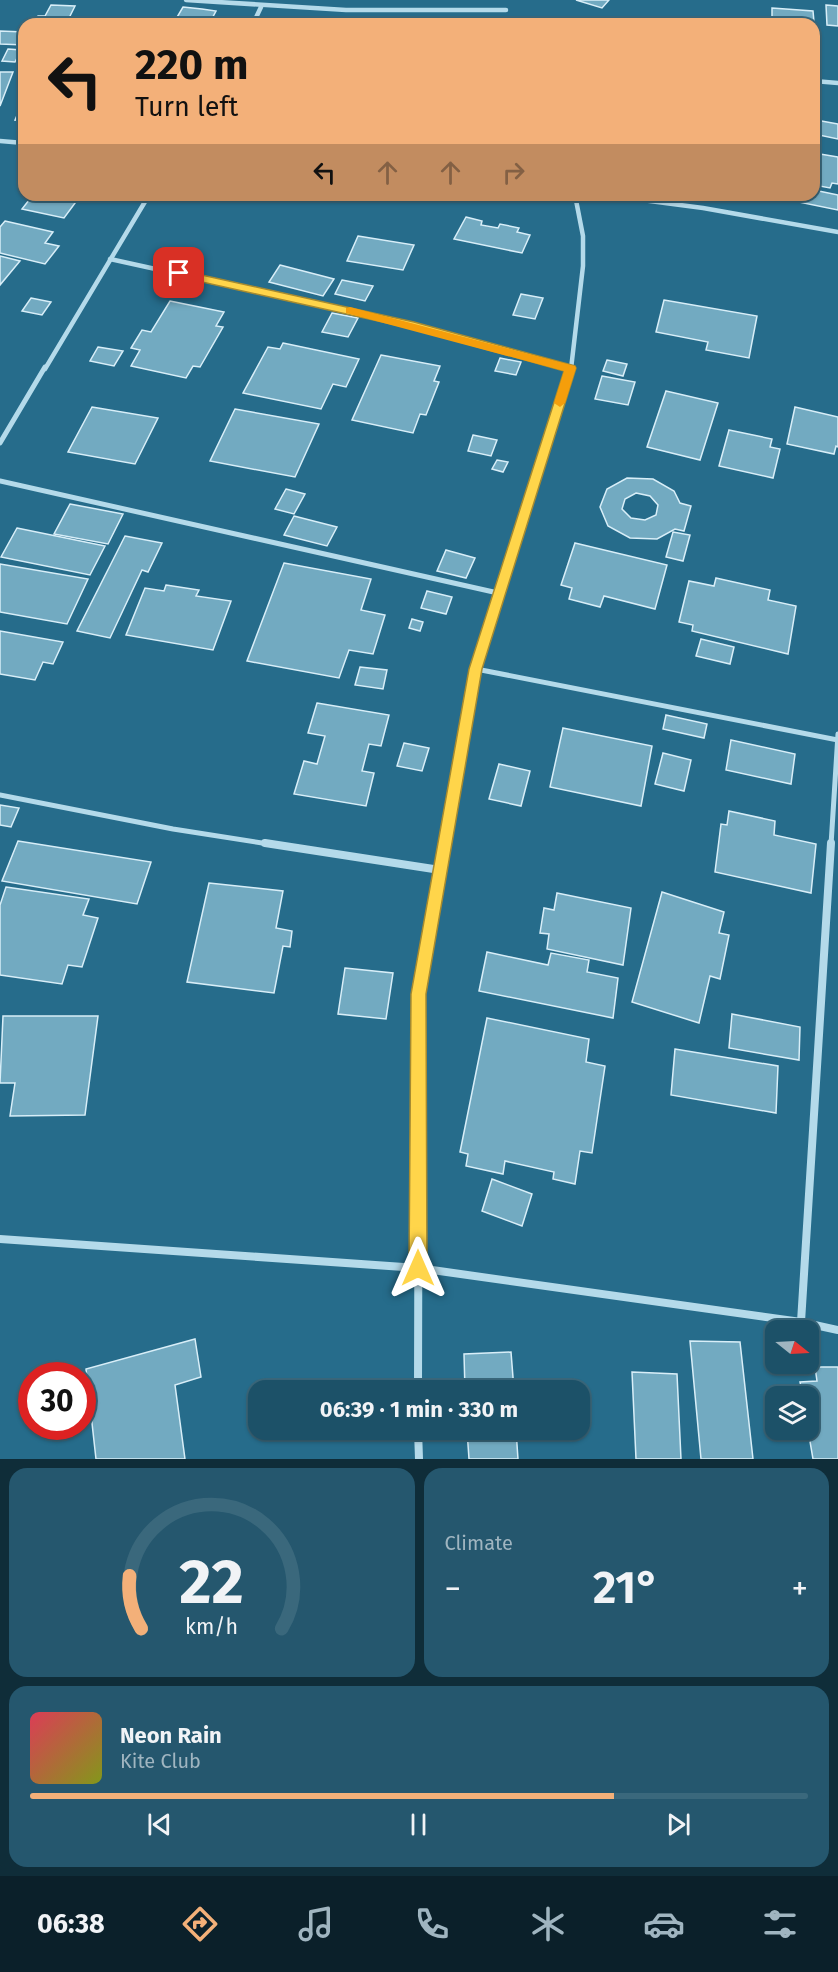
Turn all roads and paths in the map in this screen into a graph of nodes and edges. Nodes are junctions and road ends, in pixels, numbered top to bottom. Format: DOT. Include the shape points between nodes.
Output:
graph roads {
  1 [pos="186,0"];
  2 [pos="261,7"];
  3 [pos="506,10"];
  4 [pos="256,18"];
  5 [pos="820,82"];
  6 [pos="838,83"];
  7 [pos="0,141"];
  8 [pos="18,142"];
  9 [pos="145,201"];
  10 [pos="576,201"];
  11 [pos="650,201"];
  12 [pos="838,232"];
  13 [pos="110,259"];
  14 [pos="571,368"];
  15 [pos="0,443"];
  16 [pos="0,481"];
  17 [pos="498,592"];
  18 [pos="476,669"];
  19 [pos="838,738"];
  20 [pos="0,795"];
  21 [pos="440,870"];
  22 [pos="0,1239"];
  23 [pos="418,1268"];
  24 [pos="787,1320"];
  25 [pos="801,1320"];
  26 [pos="819,1326"];
  27 [pos="838,1330"];
  28 [pos="418,1380"];
  29 [pos="418,1440"];
  30 [pos="419,1459"];
  1 -- 2 [label="street"];
  2 -- 3 [label="street"];
  2 -- 4 [label="street"];
  5 -- 6 [label="street"];
  7 -- 8 [label="street"];
  9 -- 13 [label="street"];
  10 -- 14 [label="street" via="583,236 583,266"];
  11 -- 12 [label="street"];
  13 -- 14 [label="street" via="414,326"];
  13 -- 15 [label="street"];
  14 -- 17 [label="street"];
  16 -- 17 [label="street"];
  17 -- 18 [label="street"];
  18 -- 19 [label="street"];
  18 -- 21 [label="street"];
  19 -- 25 [label="street"];
  20 -- 21 [label="street" via="172,829"];
  21 -- 23 [label="street" via="418,994"];
  22 -- 23 [label="street"];
  23 -- 24 [label="street"];
  23 -- 28 [label="street"];
  26 -- 27 [label="street"];
  29 -- 30 [label="street"];
}
